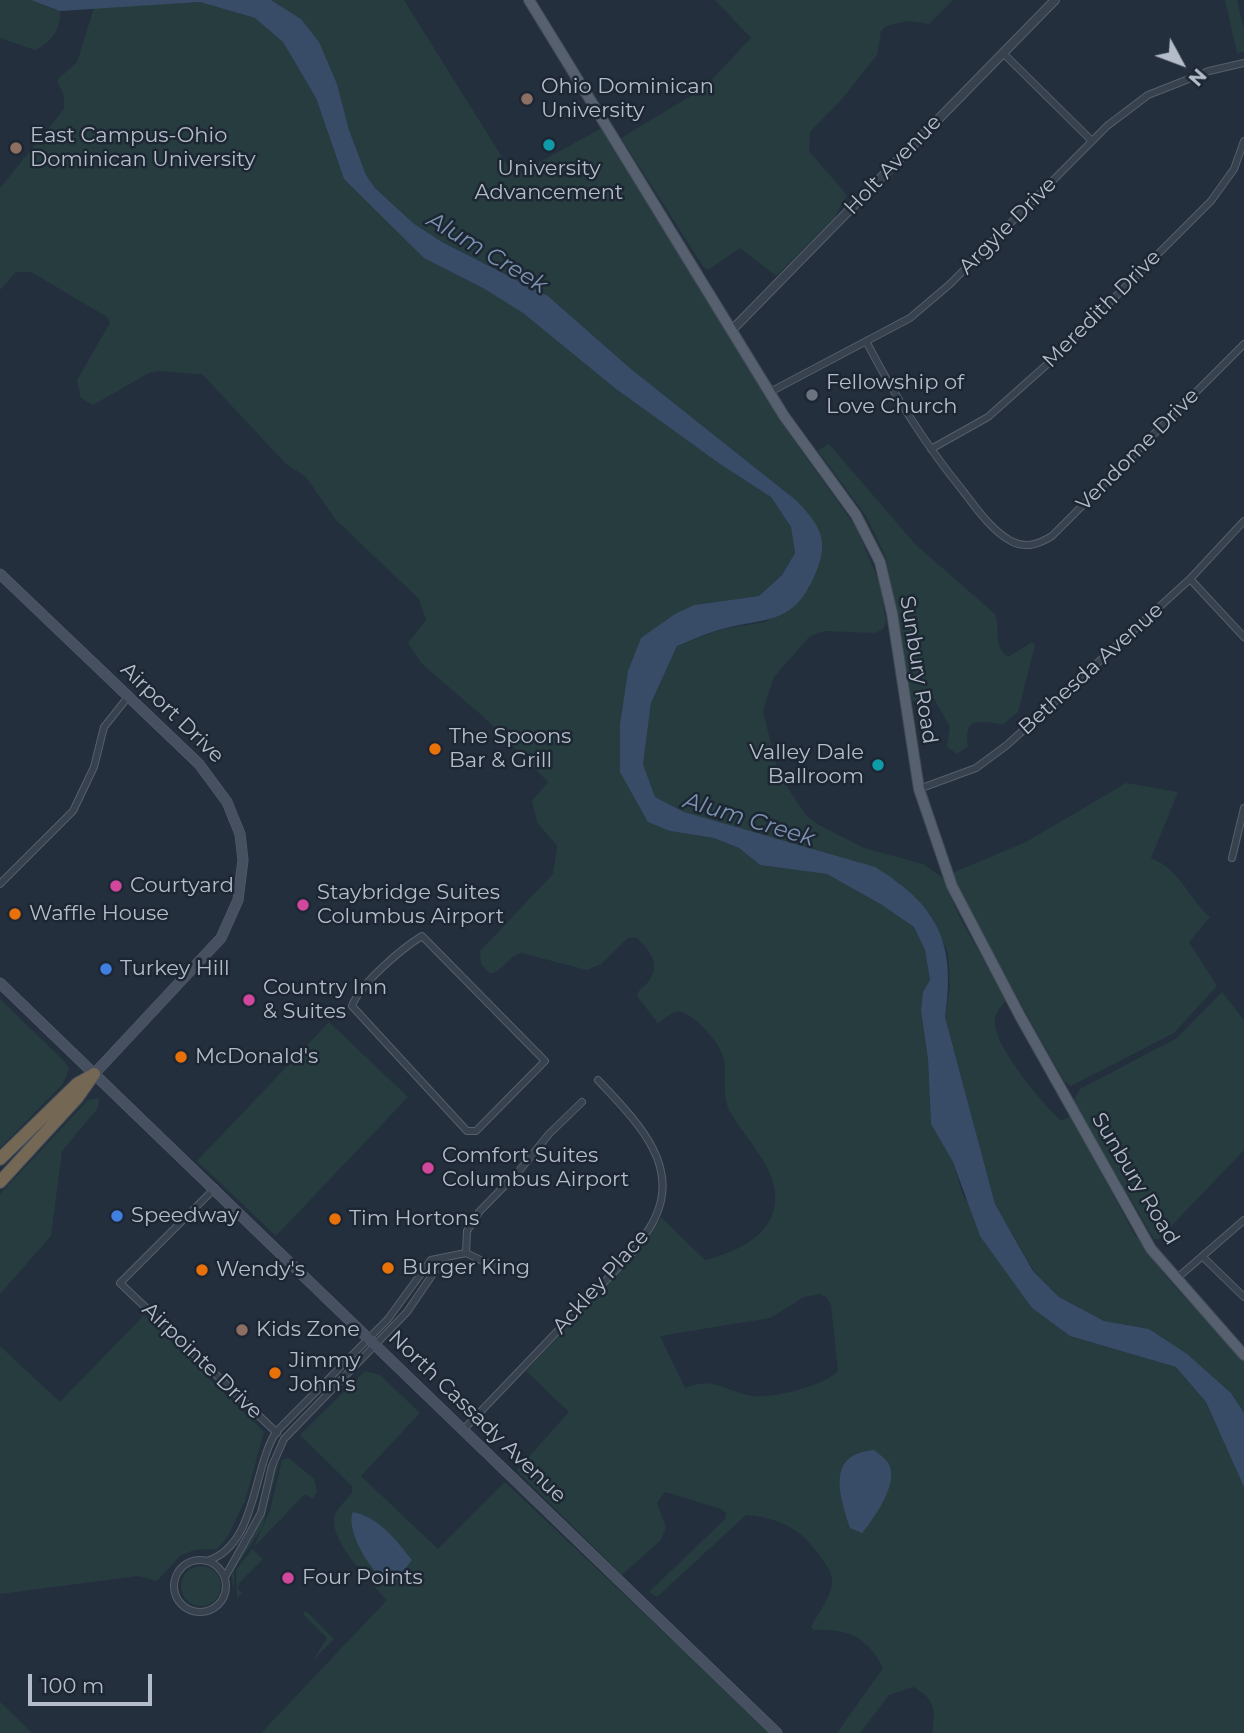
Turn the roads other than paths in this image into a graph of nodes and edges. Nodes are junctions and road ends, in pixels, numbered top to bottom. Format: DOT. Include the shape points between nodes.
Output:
graph roads {
  1 [pos="529,0"];
  2 [pos="1055,0"];
  3 [pos="1003,52"];
  4 [pos="1244,63"];
  5 [pos="1092,141"];
  6 [pos="1244,141"];
  7 [pos="731,331"];
  8 [pos="866,341"];
  9 [pos="1244,344"];
  10 [pos="770,392"];
  11 [pos="931,449"];
  12 [pos="1244,521"];
  13 [pos="0,574"];
  14 [pos="1190,579"];
  15 [pos="1244,637"];
  16 [pos="128,697"];
  17 [pos="919,789"];
  18 [pos="1244,808"];
  19 [pos="1232,858"];
  20 [pos="0,884"];
  21 [pos="0,983"];
  22 [pos="94,1074"];
  23 [pos="598,1080"];
  24 [pos="511,1099"];
  25 [pos="582,1102"];
  26 [pos="0,1159"];
  27 [pos="0,1182"];
  28 [pos="215,1188"];
  29 [pos="1244,1220"];
  30 [pos="466,1253"];
  31 [pos="1204,1258"];
  32 [pos="439,1260"];
  33 [pos="499,1269"];
  34 [pos="1176,1279"];
  35 [pos="1244,1297"];
  36 [pos="370,1342"];
  37 [pos="1244,1355"];
  38 [pos="463,1430"];
  39 [pos="276,1432"];
  40 [pos="284,1439"];
  41 [pos="207,1561"];
  42 [pos="225,1577"];
  43 [pos="777,1733"];
  1 -- 7 [label="main road, Sunbury Road"];
  2 -- 3 [label="street, Holt Avenue"];
  3 -- 5 [label="street"];
  3 -- 7 [label="street, Holt Avenue"];
  4 -- 5 [label="street, Argyle Drive" via="1148,95"];
  5 -- 8 [label="street, Argyle Drive" via="950,284 910,318"];
  6 -- 11 [label="street, Meredith Drive" via="1234,169 1211,201 1052,360 988,416"];
  7 -- 10 [label="main road, Sunbury Road"];
  8 -- 10 [label="street, Argyle Drive"];
  8 -- 11 [label="street"];
  9 -- 11 [label="street, Vendome Drive" via="1040,543 1027,546 1002,535"];
  10 -- 17 [label="main road, Sunbury Road" via="856,516 880,562"];
  12 -- 14 [label="street, Bethesda Avenue"];
  13 -- 16 [label="main road, Airport Drive"];
  14 -- 15 [label="street"];
  14 -- 17 [label="street, Bethesda Avenue" via="1007,745 976,768"];
  16 -- 20 [label="street" via="104,727 94,767 73,811"];
  16 -- 22 [label="main road, Airport Drive" via="216,783 240,834 241,879 233,916 221,938"];
  17 -- 34 [label="main road, Sunbury Road" via="952,886 990,961 1125,1205 1151,1249"];
  18 -- 19 [label="street"];
  21 -- 22 [label="main road, North Cassady Avenue"];
  22 -- 26 [label="highway" via="77,1084"];
  22 -- 27 [label="highway"];
  22 -- 28 [label="main road, North Cassady Avenue"];
  23 -- 38 [label="street, Ackley Place" via="650,1142 663,1170 662,1200 630,1255"];
  24 -- 24 [label="street" via="480,1129 467,1131 352,1006 357,995 408,944 422,936 545,1061"];
  25 -- 30 [label="street" via="480,1212 467,1231"];
  28 -- 36 [label="main road, North Cassady Avenue"];
  28 -- 39 [label="street, Airpointe Drive" via="120,1283"];
  29 -- 31 [label="street"];
  30 -- 32 [label="street"];
  30 -- 33 [label="street"];
  31 -- 34 [label="street"];
  31 -- 35 [label="street"];
  32 -- 36 [label="street" via="407,1312"];
  32 -- 36 [label="street" via="431,1260"];
  34 -- 37 [label="main road, Sunbury Road"];
  36 -- 38 [label="main road, North Cassady Avenue"];
  36 -- 39 [label="street"];
  36 -- 40 [label="street"];
  38 -- 43 [label="main road, North Cassady Avenue"];
  39 -- 40 [label="street, Airpointe Drive"];
  39 -- 41 [label="street" via="267,1446 242,1528 222,1556"];
  40 -- 42 [label="street" via="261,1513"];
  41 -- 42 [label="street"];
  41 -- 42 [label="street" via="190,1562 178,1573 175,1590 183,1605 198,1612 214,1608 225,1594"];
}
